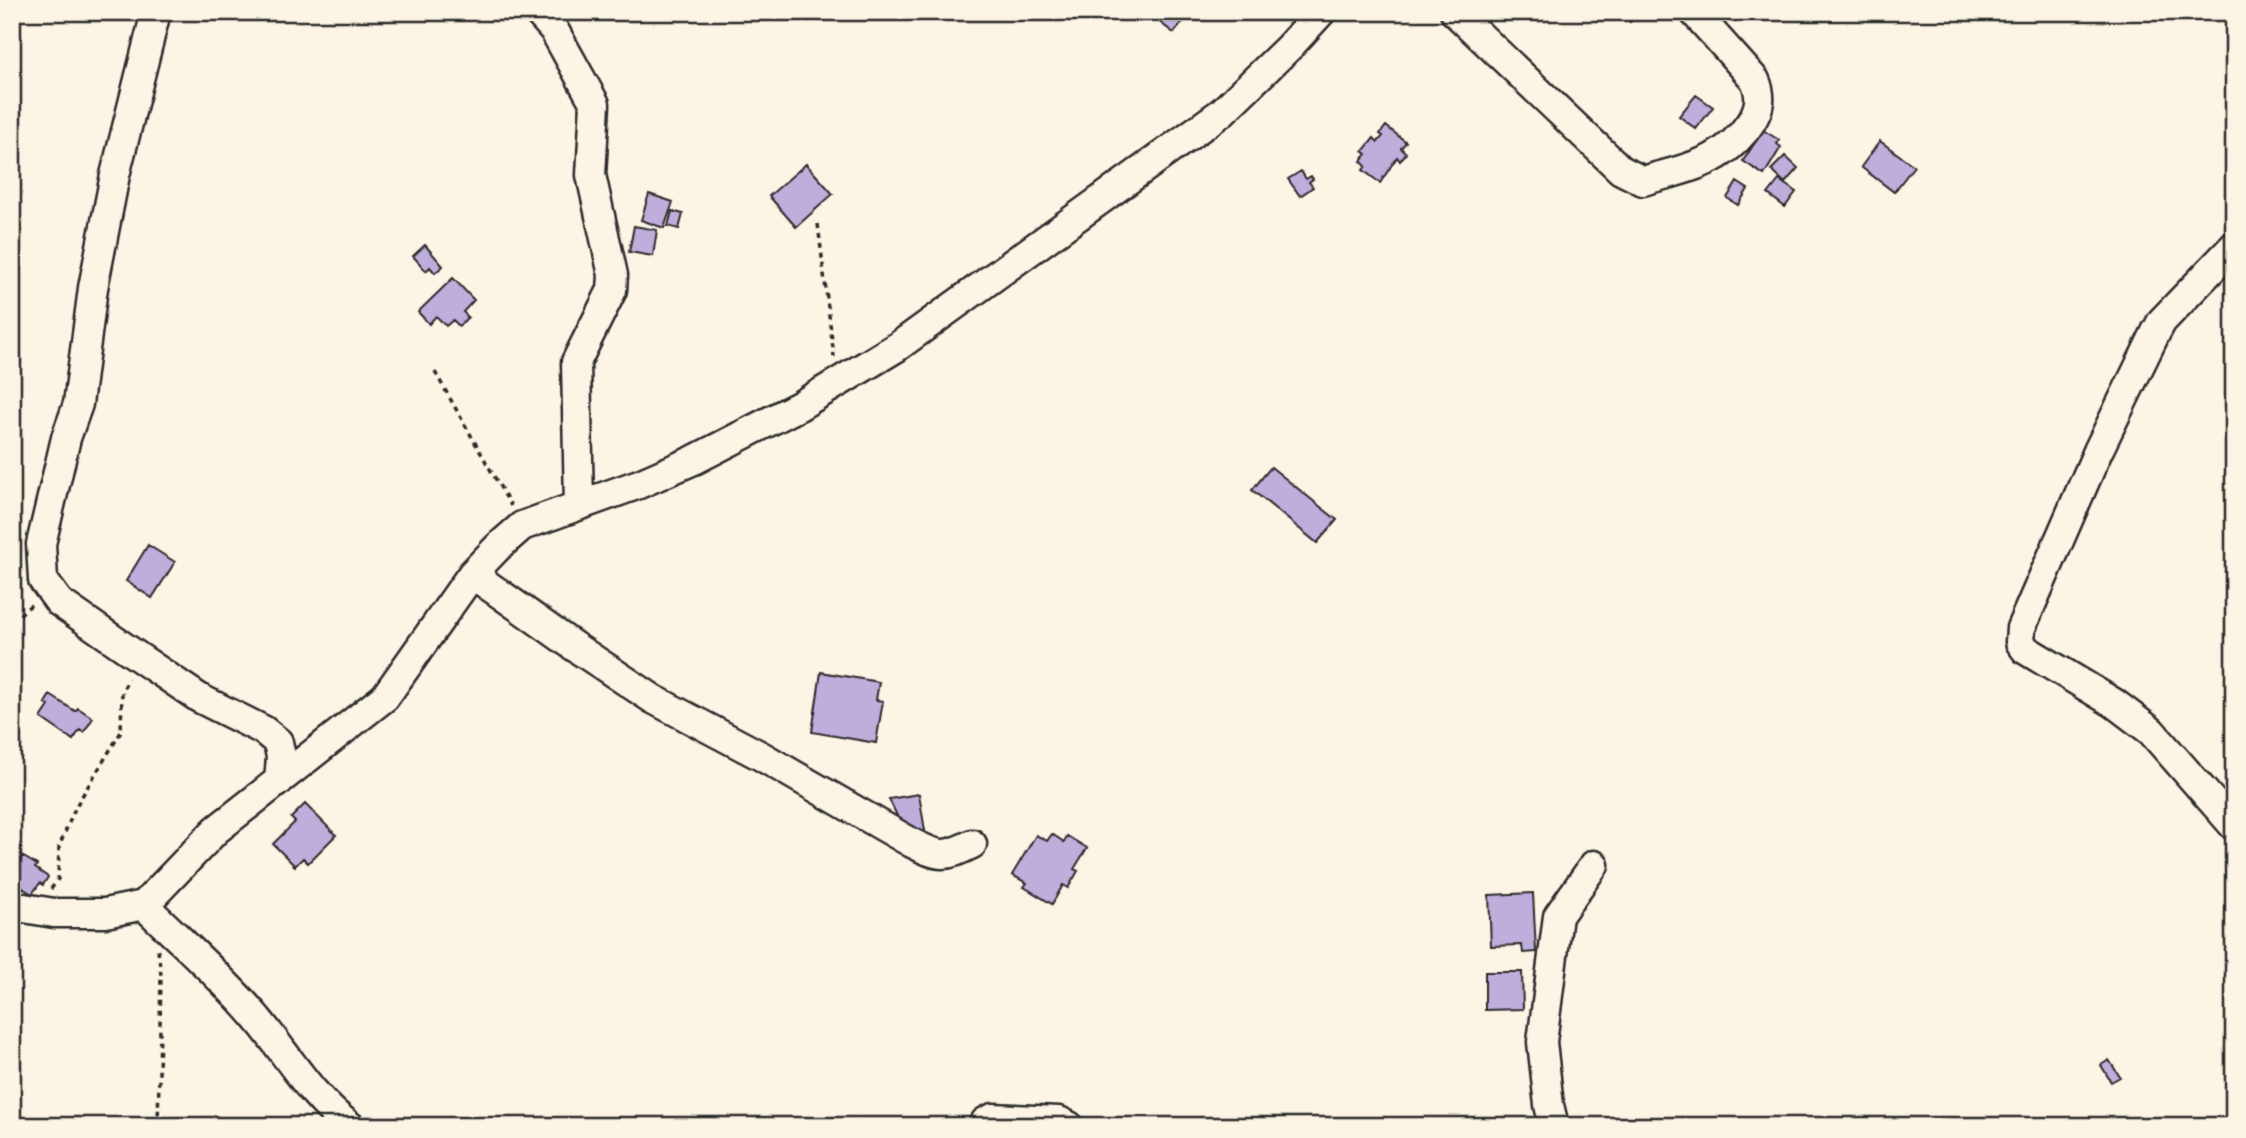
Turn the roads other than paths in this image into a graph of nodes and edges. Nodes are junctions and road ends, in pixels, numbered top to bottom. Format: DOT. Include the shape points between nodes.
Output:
graph roads {
  1 [pos="156,12"];
  2 [pos="538,12"];
  3 [pos="1321,12"];
  4 [pos="1455,12"];
  5 [pos="1694,12"];
  6 [pos="2234,246"];
  7 [pos="579,505"];
  8 [pos="472,574"];
  9 [pos="279,781"];
  10 [pos="2234,826"];
  11 [pos="972,844"];
  12 [pos="1594,865"];
  13 [pos="25,908"];
  14 [pos="148,910"];
  15 [pos="349,1126"];
  16 [pos="983,1126"];
  17 [pos="1069,1126"];
  18 [pos="1554,1126"];
  1 -- 9 [label="street" via="115,175 93,288 78,404 41,544 43,580 59,602 139,658 278,742"];
  2 -- 7 [label="street" via="554,30 594,104 591,175 613,275 612,290 576,362"];
  3 -- 7 [label="street" via="1222,112 897,347 799,406 694,460"];
  4 -- 5 [label="street" via="1621,170 1643,181 1715,159 1739,139 1759,109 1755,80"];
  6 -- 10 [label="street" via="2156,332 2098,451 2021,628 2020,642 2151,731"];
  7 -- 8 [label="street" via="522,526"];
  8 -- 9 [label="street" via="384,697"];
  8 -- 11 [label="street" via="653,699 912,843 948,856"];
  9 -- 14 [label="street" via="216,830"];
  12 -- 18 [label="street" via="1558,916 1542,1042"];
  13 -- 14 [label="street" via="105,914"];
  14 -- 15 [label="street" via="255,1016 304,1080"];
  16 -- 17 [label="street" via="993,1118 1059,1121"];
}
